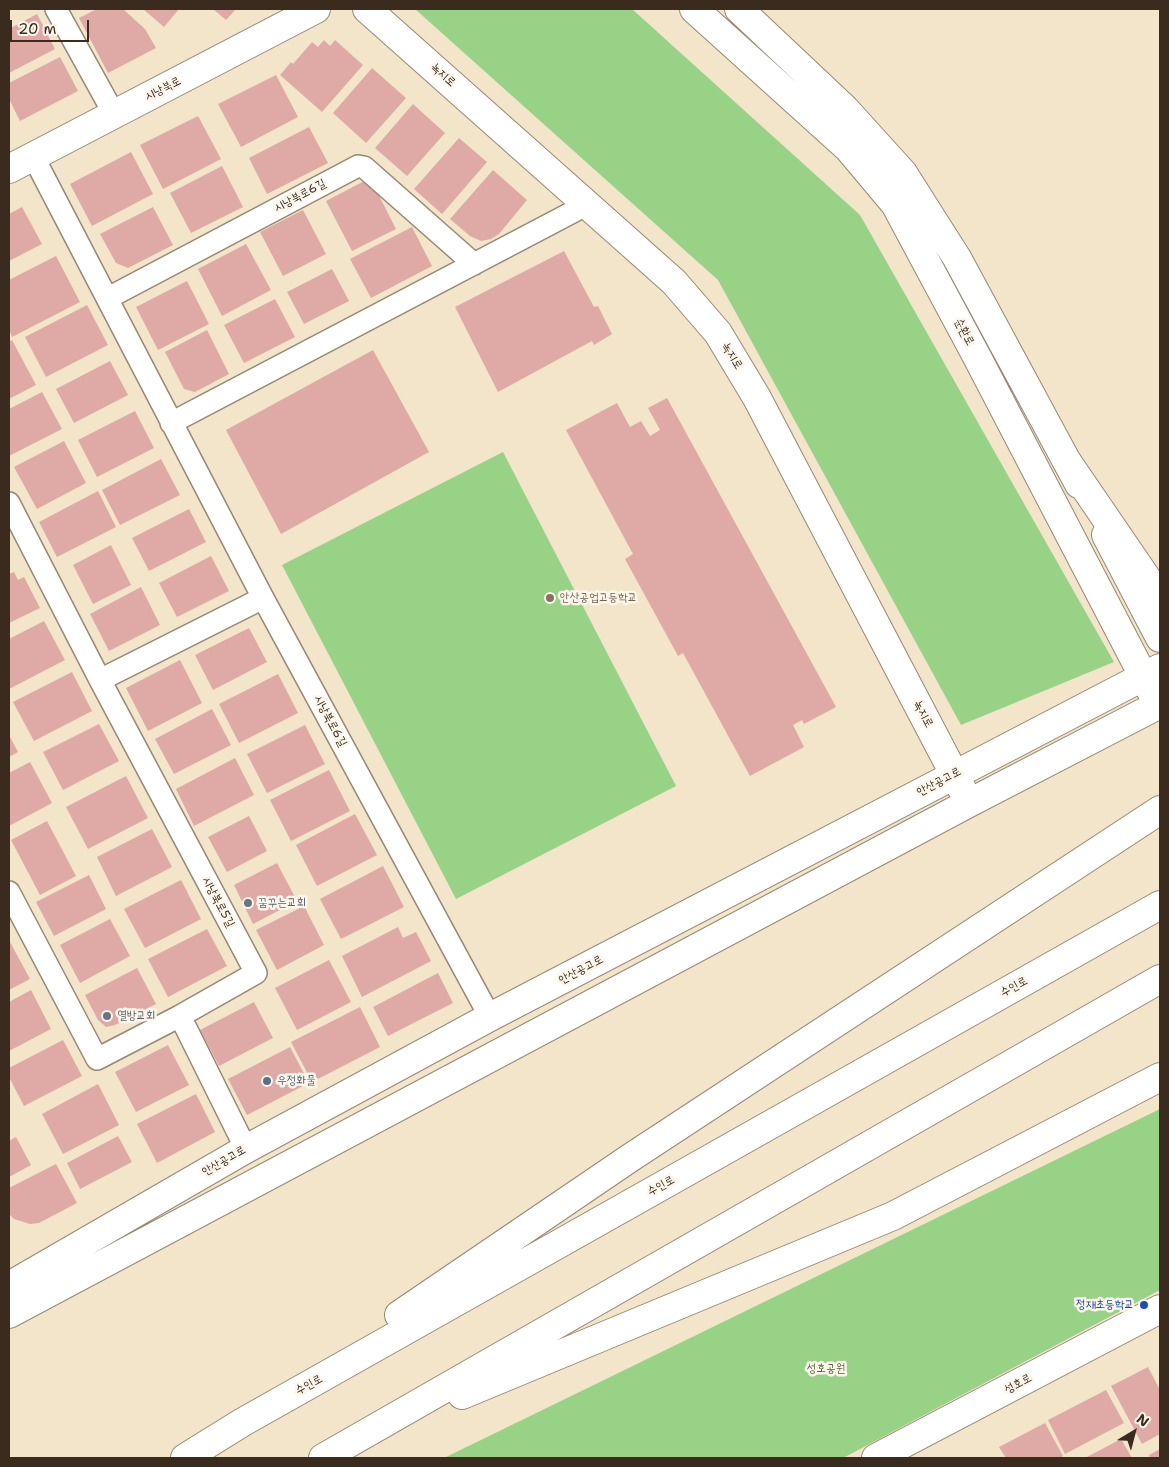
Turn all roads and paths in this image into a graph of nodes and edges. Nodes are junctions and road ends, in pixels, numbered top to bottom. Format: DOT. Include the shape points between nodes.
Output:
graph roads {
  1 [pos="56,9"];
  2 [pos="316,9"];
  3 [pos="367,9"];
  4 [pos="694,9"];
  5 [pos="739,9"];
  6 [pos="114,114"];
  7 [pos="33,156"];
  8 [pos="9,169"];
  9 [pos="588,204"];
  10 [pos="474,264"];
  11 [pos="108,298"];
  12 [pos="171,423"];
  13 [pos="1068,463"];
  14 [pos="9,503"];
  15 [pos="1160,595"];
  16 [pos="263,598"];
  17 [pos="1160,638"];
  18 [pos="1152,672"];
  19 [pos="100,680"];
  20 [pos="1159,707"];
  21 [pos="954,774"];
  22 [pos="969,803"];
  23 [pos="1160,810"];
  24 [pos="9,892"];
  25 [pos="1150,911"];
  26 [pos="1160,979"];
  27 [pos="180,1016"];
  28 [pos="490,1017"];
  29 [pos="1160,1077"];
  30 [pos="246,1149"];
  31 [pos="9,1286"];
  32 [pos="1160,1309"];
  33 [pos="9,1314"];
  34 [pos="243,1422"];
  35 [pos="356,1438"];
  36 [pos="184,1458"];
  37 [pos="323,1458"];
  38 [pos="876,1458"];
  1 -- 6 [label="street"];
  2 -- 6 [label="street, 시낭북로"];
  3 -- 9 [label="street, 녹지로"];
  4 -- 18 [label="street, 순환로" via="848,148 895,204"];
  5 -- 13 [label="street" via="845,109 904,173 957,258"];
  6 -- 7 [label="street, 시낭북로"];
  7 -- 8 [label="street, 시낭북로"];
  7 -- 11 [label="street, 시낭북로6길"];
  9 -- 10 [label="street"];
  9 -- 21 [label="street, 녹지로" via="674,282 718,333 758,398"];
  10 -- 11 [label="street, 시낭북로6길" via="364,167 358,166"];
  10 -- 12 [label="street"];
  11 -- 12 [label="street, 시낭북로6길"];
  12 -- 16 [label="street, 시낭북로6길"];
  13 -- 15 [label="street"];
  13 -- 17 [label="street"];
  14 -- 19 [label="street, 시낭북로5길"];
  16 -- 19 [label="street"];
  16 -- 28 [label="street, 시낭북로6길"];
  18 -- 20 [label="street, 순환로"];
  18 -- 21 [label="street, 안산공고로"];
  19 -- 27 [label="street, 시낭북로5길" via="256,973"];
  20 -- 22 [label="street"];
  21 -- 22 [label="street, 녹지로"];
  21 -- 28 [label="street, 안산공고로"];
  22 -- 33 [label="street"];
  23 -- 34 [label="street" via="630,1158"];
  24 -- 27 [label="street, 시낭북로5길" via="97,1059"];
  25 -- 34 [label="street, 수인로"];
  26 -- 35 [label="street"];
  27 -- 30 [label="street"];
  28 -- 30 [label="street, 안산공고로"];
  29 -- 35 [label="street" via="893,1216"];
  30 -- 31 [label="street, 안산공고로"];
  32 -- 38 [label="street, 성호로"];
  34 -- 36 [label="street, 수인로"];
  35 -- 37 [label="street"];
}
